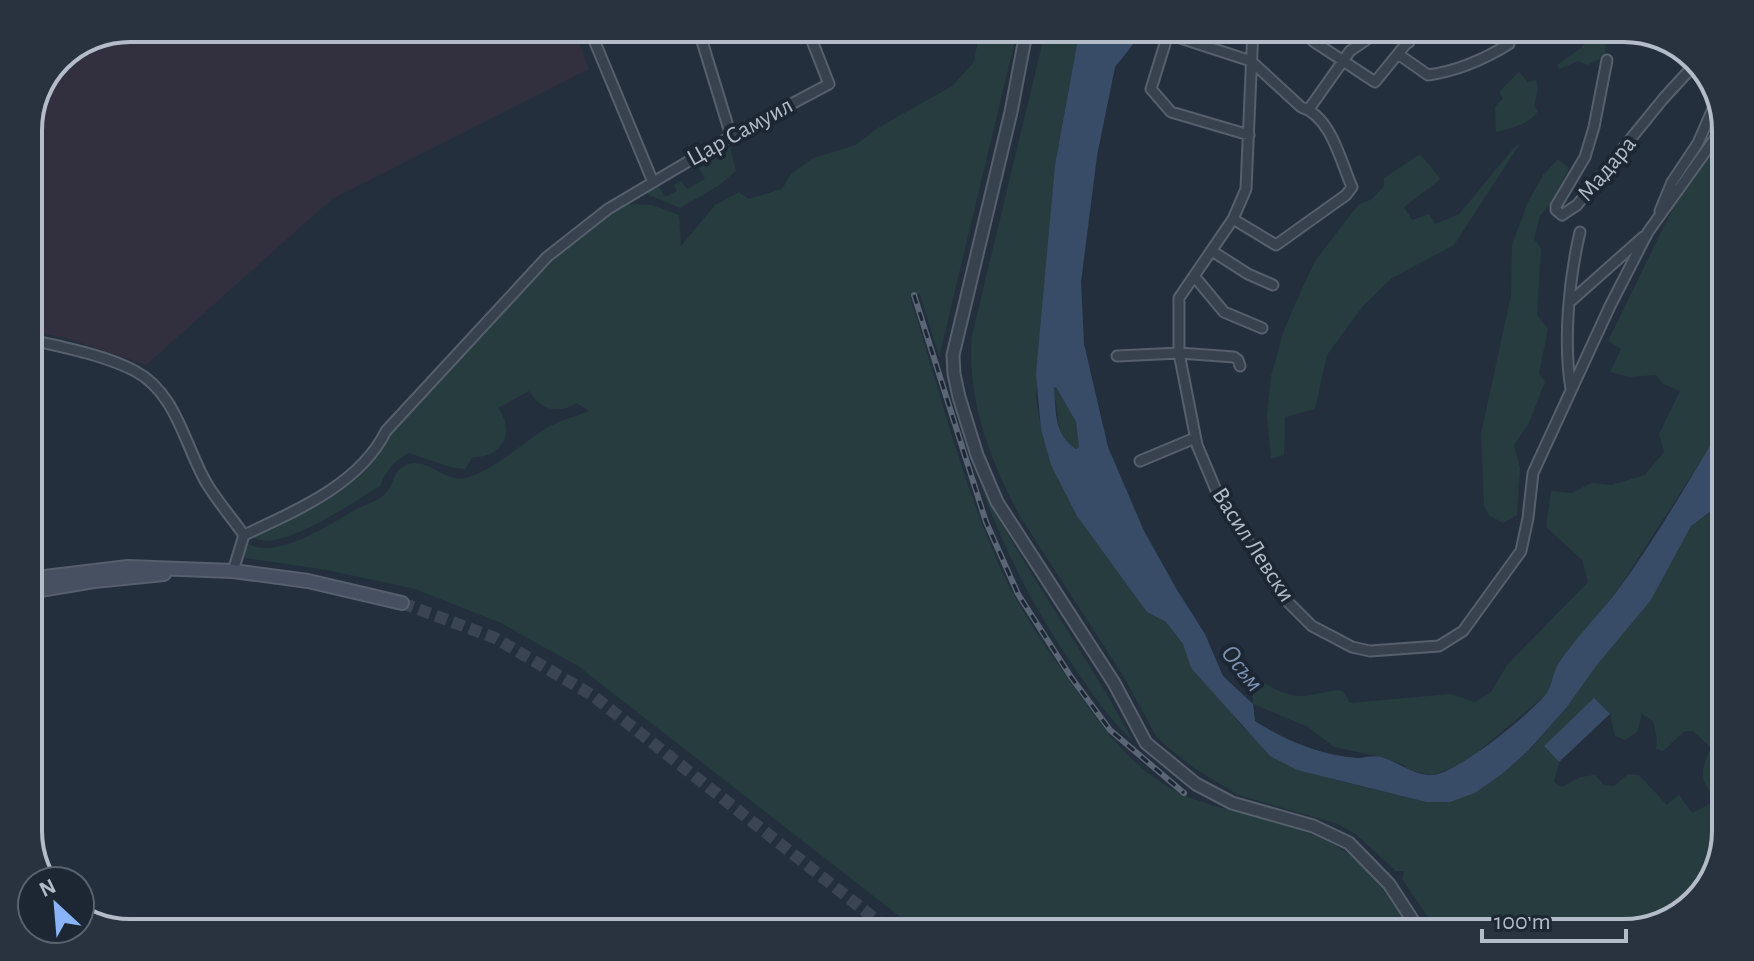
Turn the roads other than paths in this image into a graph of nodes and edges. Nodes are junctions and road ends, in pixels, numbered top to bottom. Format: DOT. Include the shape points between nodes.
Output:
graph roads {
  1 [pos="595,42"];
  2 [pos="702,42"];
  3 [pos="812,42"];
  4 [pos="1024,42"];
  5 [pos="1166,42"];
  6 [pos="1199,42"];
  7 [pos="1252,42"];
  8 [pos="1315,42"];
  9 [pos="1365,42"];
  10 [pos="1409,42"];
  11 [pos="1509,44"];
  12 [pos="1398,54"];
  13 [pos="1607,60"];
  14 [pos="1251,61"];
  15 [pos="1345,61"];
  16 [pos="1689,71"];
  17 [pos="1309,109"];
  18 [pos="1710,115"];
  19 [pos="1249,135"];
  20 [pos="731,136"];
  21 [pos="1712,143"];
  22 [pos="653,182"];
  23 [pos="1233,219"];
  24 [pos="1580,232"];
  25 [pos="1648,232"];
  26 [pos="1212,251"];
  27 [pos="1194,276"];
  28 [pos="1273,285"];
  29 [pos="1571,301"];
  30 [pos="1262,328"];
  31 [pos="42,342"];
  32 [pos="1179,353"];
  33 [pos="1117,356"];
  34 [pos="1240,366"];
  35 [pos="1571,389"];
  36 [pos="1195,438"];
  37 [pos="1140,461"];
  38 [pos="244,535"];
  39 [pos="203,570"];
  40 [pos="233,571"];
  41 [pos="42,577"];
  42 [pos="42,590"];
  43 [pos="402,603"];
  44 [pos="1412,919"];
  1 -- 22 [label="street"];
  2 -- 20 [label="street"];
  3 -- 20 [label="street, Цар Самуил" via="829,84"];
  4 -- 44 [label="street" via="953,355 959,397 985,477 1146,743 1196,784 1232,803 1313,826 1349,843 1389,884"];
  5 -- 19 [label="street" via="1151,89 1171,112"];
  6 -- 14 [label="street"];
  7 -- 14 [label="street, Васил Левски"];
  8 -- 15 [label="street"];
  9 -- 15 [label="street"];
  10 -- 12 [label="street"];
  11 -- 12 [label="street" via="1476,63 1428,75"];
  12 -- 15 [label="street" via="1375,82"];
  13 -- 16 [label="street, Мадара" via="1588,149 1556,206 1562,215 1577,205"];
  14 -- 17 [label="street"];
  14 -- 19 [label="street, Васил Левски"];
  15 -- 17 [label="street"];
  17 -- 23 [label="street" via="1323,121 1352,187 1276,245"];
  18 -- 25 [label="street"];
  19 -- 23 [label="street, Васил Левски" via="1246,189"];
  20 -- 22 [label="street, Цар Самуил"];
  21 -- 25 [label="street, Васил Левски"];
  22 -- 38 [label="street, Цар Самуил" via="547,257 350,477"];
  23 -- 26 [label="street, Васил Левски"];
  24 -- 29 [label="street"];
  25 -- 29 [label="street"];
  25 -- 35 [label="street, Васил Левски"];
  26 -- 27 [label="street, Васил Левски"];
  26 -- 28 [label="street"];
  27 -- 30 [label="street" via="1224,312"];
  27 -- 32 [label="street, Васил Левски" via="1179,298"];
  29 -- 35 [label="street" via="1566,357"];
  31 -- 38 [label="street" via="136,371 156,386 208,485"];
  32 -- 33 [label="street"];
  32 -- 34 [label="street" via="1234,357"];
  32 -- 36 [label="street, Васил Левски"];
  35 -- 36 [label="street, Васил Левски" via="1533,473 1521,551 1463,631 1439,646 1361,650 1312,626 1287,601 1236,523"];
  36 -- 37 [label="street"];
  38 -- 40 [label="street"];
  39 -- 40 [label="main road"];
  39 -- 41 [label="main road" via="128,567"];
  39 -- 42 [label="main road"];
  40 -- 43 [label="main road" via="308,581"];
}
